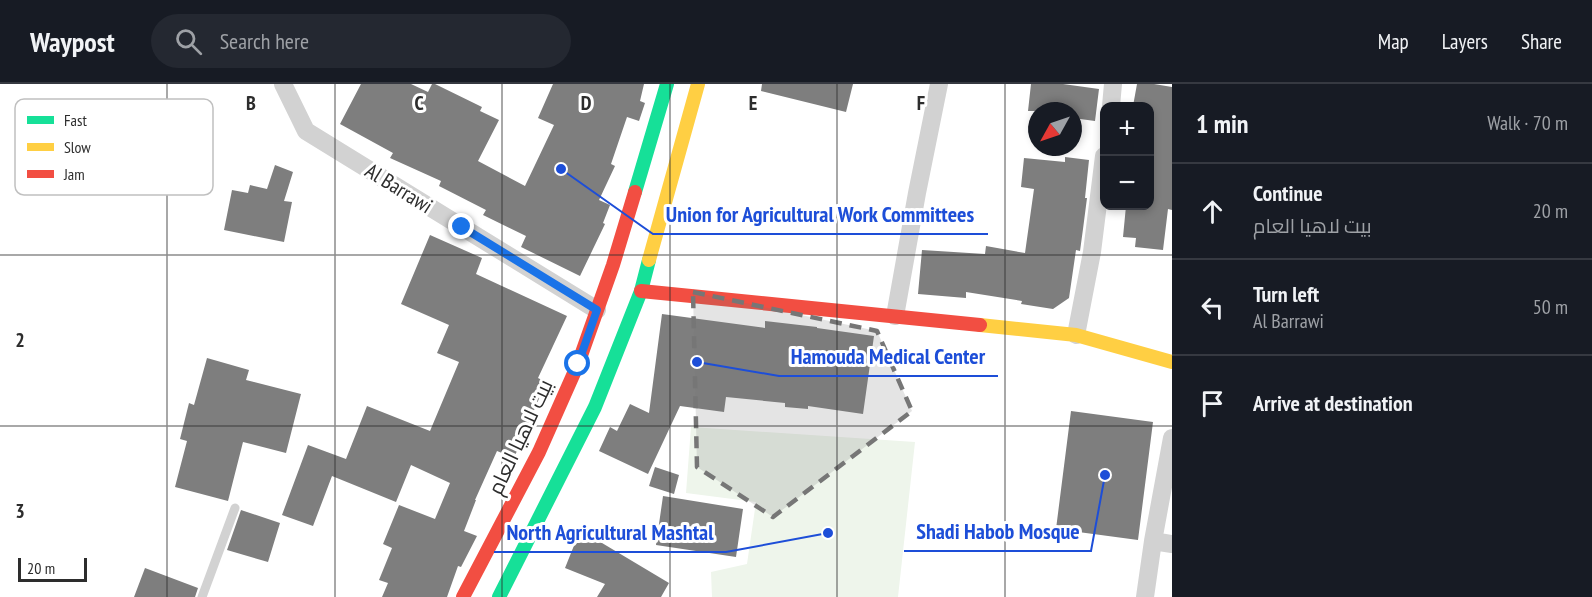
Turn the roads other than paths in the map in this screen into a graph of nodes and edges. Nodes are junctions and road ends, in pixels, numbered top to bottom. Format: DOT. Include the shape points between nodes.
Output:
graph roads {
  1 [pos="283,84"];
  2 [pos="667,84"];
  3 [pos="698,84"];
  4 [pos="939,84"];
  5 [pos="1113,84"];
  6 [pos="1111,102"];
  7 [pos="1100,188"];
  8 [pos="641,291"];
  9 [pos="597,310"];
  10 [pos="895,316"];
  11 [pos="1076,334"];
  12 [pos="1172,362"];
  13 [pos="1172,438"];
  14 [pos="235,508"];
  15 [pos="1153,541"];
  16 [pos="1172,544"];
  17 [pos="202,597"];
  18 [pos="464,597"];
  19 [pos="499,597"];
  20 [pos="1145,597"];
  1 -- 9 [label="street, Al Barrawi" via="306,130"];
  2 -- 9 [label="main road, بيت لاهيا العام"];
  3 -- 8 [label="main road"];
  4 -- 10 [label="street"];
  5 -- 6 [label="street"];
  7 -- 11 [label="street"];
  8 -- 10 [label="main road"];
  8 -- 19 [label="main road" via="595,408"];
  9 -- 18 [label="main road, بيت لاهيا العام" via="539,452"];
  10 -- 11 [label="main road"];
  11 -- 12 [label="main road"];
  13 -- 15 [label="street"];
  14 -- 17 [label="lane"];
  15 -- 16 [label="street"];
  15 -- 20 [label="street"];
}
